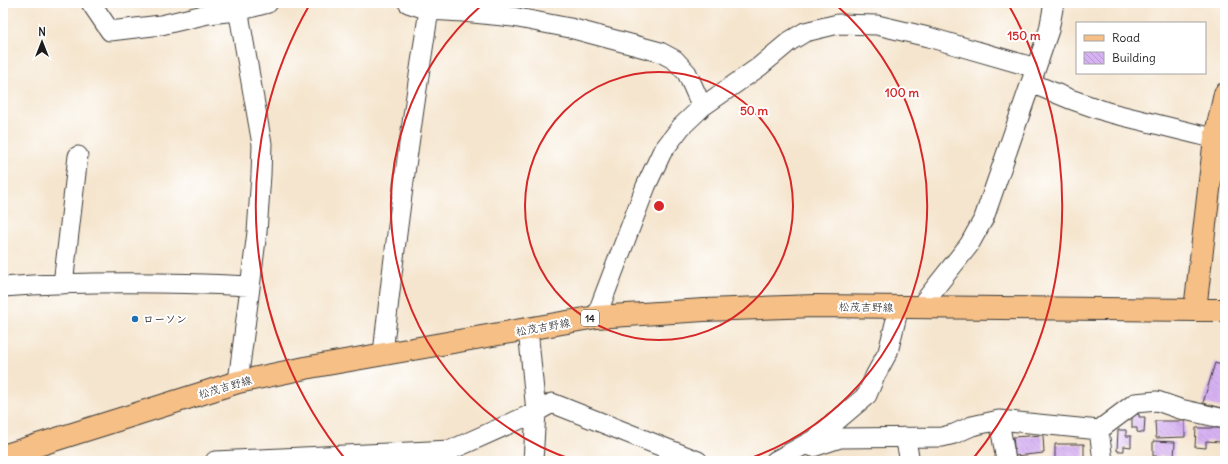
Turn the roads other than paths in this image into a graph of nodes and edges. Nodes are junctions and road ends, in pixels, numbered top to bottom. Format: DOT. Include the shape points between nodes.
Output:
graph roads {
  1 [pos="91,3"];
  2 [pos="268,3"];
  3 [pos="408,3"];
  4 [pos="1054,3"];
  5 [pos="238,7"];
  6 [pos="429,10"];
  7 [pos="1034,76"];
  8 [pos="1225,94"];
  9 [pos="702,107"];
  10 [pos="1220,139"];
  11 [pos="78,156"];
  12 [pos="63,284"];
  13 [pos="250,286"];
  14 [pos="3,287"];
  15 [pos="909,307"];
  16 [pos="1194,310"];
  17 [pos="1225,310"];
  18 [pos="596,317"];
  19 [pos="528,329"];
  20 [pos="382,354"];
  21 [pos="238,382"];
  22 [pos="536,412"];
  23 [pos="1225,419"];
  24 [pos="999,420"];
  25 [pos="1100,430"];
  26 [pos="905,437"];
  27 [pos="815,449"];
  28 [pos="3,456"];
  29 [pos="404,456"];
  30 [pos="309,459"];
  31 [pos="215,461"];
  32 [pos="533,461"];
  33 [pos="698,461"];
  34 [pos="775,461"];
  35 [pos="910,461"];
  36 [pos="1006,461"];
  37 [pos="1103,461"];
  1 -- 5 [label="street" via="110,31 161,25"];
  2 -- 5 [label="street"];
  3 -- 6 [label="street"];
  4 -- 7 [label="street" via="1049,30"];
  5 -- 13 [label="street" via="262,144 258,225"];
  6 -- 9 [label="street" via="513,17 570,28 660,52 675,60 686,73"];
  6 -- 20 [label="street" via="392,265"];
  7 -- 9 [label="street" via="913,33 877,25 838,24 805,32 790,41 759,67"];
  7 -- 10 [label="street" via="1070,100 1107,112"];
  7 -- 15 [label="street" via="984,218 969,245"];
  8 -- 10 [label="main road"];
  9 -- 18 [label="street" via="681,127 662,152 646,186"];
  10 -- 16 [label="main road"];
  11 -- 12 [label="street"];
  12 -- 13 [label="street" via="157,283"];
  12 -- 14 [label="street"];
  13 -- 21 [label="street"];
  15 -- 16 [label="main road, 松茂吉野線 / 14"];
  15 -- 18 [label="main road, 松茂吉野線 / 14" via="815,306"];
  15 -- 27 [label="street" via="867,395"];
  16 -- 17 [label="main road, 松茂吉野線"];
  18 -- 19 [label="main road, 松茂吉野線 / 14"];
  19 -- 20 [label="main road, 松茂吉野線 / 14"];
  19 -- 22 [label="street"];
  20 -- 21 [label="main road, 松茂吉野線 / 14"];
  21 -- 28 [label="main road, 松茂吉野線 / 14"];
  22 -- 29 [label="street" via="451,450"];
  22 -- 32 [label="street"];
  22 -- 33 [label="street" via="552,403"];
  23 -- 25 [label="street" via="1157,401 1135,404"];
  24 -- 25 [label="street"];
  24 -- 26 [label="street" via="942,437"];
  24 -- 36 [label="street"];
  25 -- 37 [label="street"];
  26 -- 27 [label="street" via="840,438"];
  26 -- 35 [label="street"];
  27 -- 34 [label="street"];
  29 -- 30 [label="street"];
  30 -- 31 [label="street"];
}
